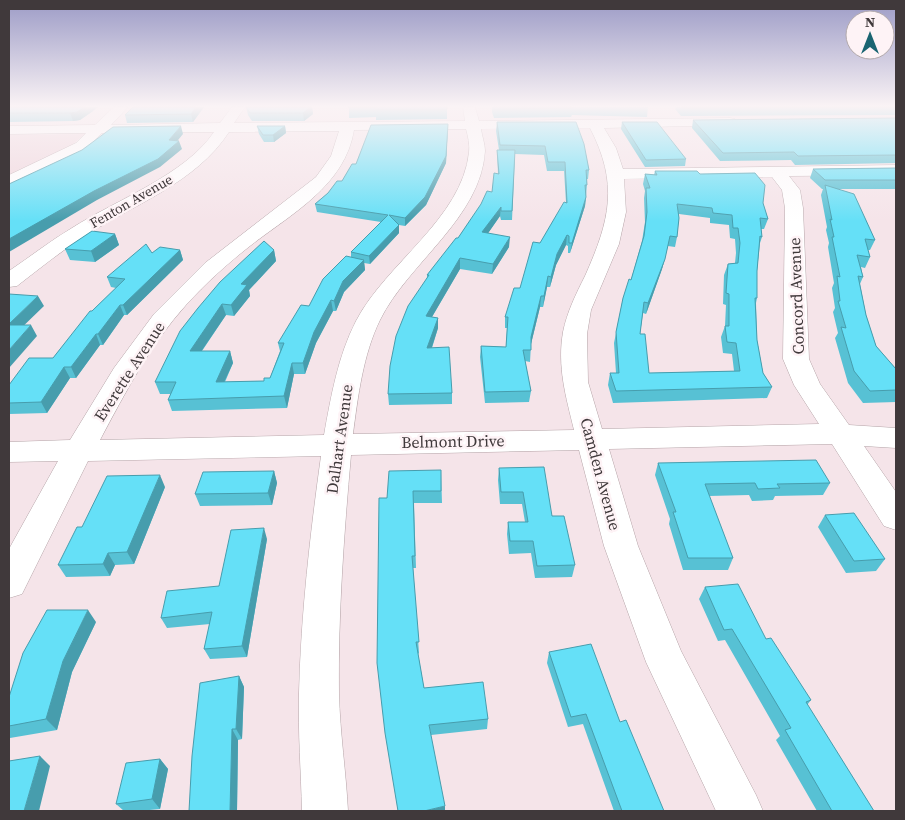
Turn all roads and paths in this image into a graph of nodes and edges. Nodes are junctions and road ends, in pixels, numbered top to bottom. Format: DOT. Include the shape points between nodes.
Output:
graph roads {
  1 [pos="82,145"];
  2 [pos="212,145"];
  3 [pos="345,145"];
  4 [pos="476,145"];
  5 [pos="607,145"];
  6 [pos="896,170"];
  7 [pos="776,171"];
  8 [pos="616,174"];
  9 [pos="9,181"];
  10 [pos="9,281"];
  11 [pos="839,434"];
  12 [pos="590,438"];
  13 [pos="896,438"];
  14 [pos="337,444"];
  15 [pos="79,450"];
  16 [pos="9,452"];
  17 [pos="896,517"];
  18 [pos="9,584"];
  19 [pos="325,811"];
  20 [pos="740,811"];
  1 -- 9 [label="street"];
  2 -- 10 [label="street, Fenton Avenue" via="198,160 78,232"];
  3 -- 15 [label="street, Everette Avenue" via="334,167 309,193 227,254 168,312 119,380"];
  4 -- 14 [label="street, Dalhart Avenue" via="474,170 447,222 397,275 368,319 346,384"];
  5 -- 8 [label="street, Camden Avenue"];
  6 -- 7 [label="street"];
  7 -- 8 [label="street"];
  7 -- 11 [label="street, Concord Avenue" via="791,190 794,208 796,359 807,385"];
  8 -- 12 [label="street, Camden Avenue" via="617,212 609,244 580,310 575,334 575,382"];
  11 -- 12 [label="street, Belmont Drive"];
  11 -- 13 [label="street, Belmont Drive"];
  11 -- 17 [label="street, Concord Avenue"];
  12 -- 14 [label="street, Belmont Drive"];
  12 -- 20 [label="street, Camden Avenue" via="621,546 666,662"];
  14 -- 15 [label="street, Belmont Drive"];
  14 -- 19 [label="street, Dalhart Avenue" via="324,555 319,695"];
  15 -- 16 [label="street, Belmont Drive"];
  15 -- 18 [label="street, Everette Avenue"];
}
